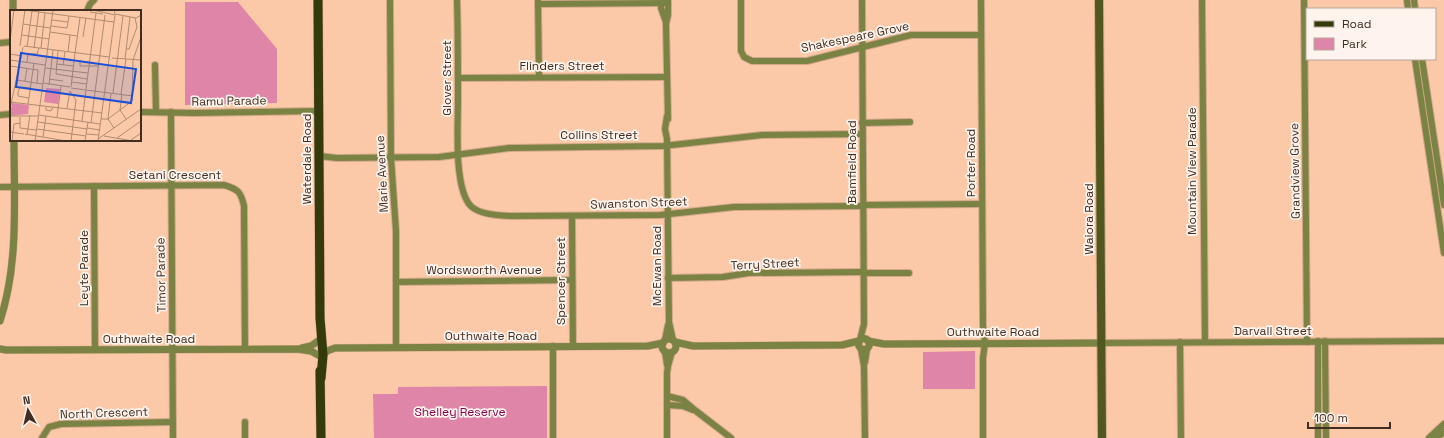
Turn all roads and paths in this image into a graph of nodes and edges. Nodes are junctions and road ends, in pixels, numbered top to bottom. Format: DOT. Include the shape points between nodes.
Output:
graph roads {
  1 [pos="94,0"];
  2 [pos="318,0"];
  3 [pos="390,0"];
  4 [pos="457,0"];
  5 [pos="741,0"];
  6 [pos="862,0"];
  7 [pos="981,0"];
  8 [pos="1099,0"];
  9 [pos="1202,0"];
  10 [pos="1304,0"];
  11 [pos="664,1"];
  12 [pos="538,2"];
  13 [pos="88,10"];
  14 [pos="981,35"];
  15 [pos="862,46"];
  16 [pos="1415,60"];
  17 [pos="1422,60"];
  18 [pos="155,65"];
  19 [pos="538,77"];
  20 [pos="667,77"];
  21 [pos="458,78"];
  22 [pos="319,111"];
  23 [pos="141,112"];
  24 [pos="156,112"];
  25 [pos="171,112"];
  26 [pos="10,114"];
  27 [pos="0,115"];
  28 [pos="910,122"];
  29 [pos="862,123"];
  30 [pos="862,134"];
  31 [pos="14,141"];
  32 [pos="667,142"];
  33 [pos="458,156"];
  34 [pos="319,158"];
  35 [pos="391,158"];
  36 [pos="171,185"];
  37 [pos="94,186"];
  38 [pos="0,187"];
  39 [pos="14,187"];
  40 [pos="982,204"];
  41 [pos="1444,205"];
  42 [pos="863,206"];
  43 [pos="668,214"];
  44 [pos="572,216"];
  45 [pos="1444,253"];
  46 [pos="864,273"];
  47 [pos="909,273"];
  48 [pos="668,278"];
  49 [pos="572,280"];
  50 [pos="396,282"];
  51 [pos="0,321"];
  52 [pos="320,341"];
  53 [pos="1318,341"];
  54 [pos="1325,341"];
  55 [pos="1444,341"];
  56 [pos="1180,342"];
  57 [pos="1205,342"];
  58 [pos="1307,342"];
  59 [pos="983,343"];
  60 [pos="1102,343"];
  61 [pos="864,344"];
  62 [pos="553,346"];
  63 [pos="573,346"];
  64 [pos="669,346"];
  65 [pos="396,347"];
  66 [pos="335,348"];
  67 [pos="0,349"];
  68 [pos="95,349"];
  69 [pos="245,349"];
  70 [pos="298,349"];
  71 [pos="172,350"];
  72 [pos="320,355"];
  73 [pos="667,396"];
  74 [pos="667,405"];
  75 [pos="696,411"];
  76 [pos="172,422"];
  77 [pos="245,422"];
  78 [pos="1444,424"];
  79 [pos="1444,432"];
  80 [pos="42,438"];
  81 [pos="173,438"];
  82 [pos="245,438"];
  83 [pos="321,438"];
  84 [pos="553,438"];
  85 [pos="667,438"];
  86 [pos="731,438"];
  87 [pos="865,438"];
  88 [pos="983,438"];
  89 [pos="1102,438"];
  90 [pos="1181,438"];
  91 [pos="1318,438"];
  92 [pos="1326,438"];
  93 [pos="1429,438"];
  94 [pos="1438,438"];
  1 -- 13 [label="street"];
  2 -- 22 [label="main road, Waterdale Road"];
  3 -- 35 [label="street, Marie Avenue"];
  4 -- 21 [label="street, Glover Street"];
  5 -- 15 [label="street, Shakespeare Grove" via="741,51 749,60 807,61"];
  6 -- 15 [label="street, Bamfield Road"];
  7 -- 14 [label="street, Porter Road"];
  8 -- 60 [label="main road, Waiora Road"];
  9 -- 57 [label="street, Mountain View Parade"];
  10 -- 58 [label="street, Grandview Grove"];
  11 -- 12 [label="street"];
  11 -- 20 [label="street, McEwan Road" via="668,15"];
  12 -- 19 [label="street"];
  14 -- 15 [label="street, Shakespeare Grove" via="915,35"];
  14 -- 40 [label="street, Porter Road"];
  15 -- 29 [label="street, Bamfield Road"];
  16 -- 45 [label="street"];
  17 -- 41 [label="street"];
  18 -- 24 [label="street"];
  19 -- 20 [label="street, Flinders Street"];
  19 -- 21 [label="street, Flinders Street"];
  20 -- 32 [label="street, McEwan Road"];
  21 -- 33 [label="street, Glover Street"];
  22 -- 25 [label="street, Ramu Parade"];
  22 -- 34 [label="main road, Waterdale Road"];
  23 -- 24 [label="street, Ramu Parade"];
  24 -- 25 [label="street, Ramu Parade"];
  25 -- 36 [label="street, Timor Parade"];
  26 -- 27 [label="street"];
  28 -- 29 [label="street"];
  29 -- 30 [label="street, Bamfield Road"];
  30 -- 32 [label="street, Collins Street" via="762,135"];
  30 -- 42 [label="street, Bamfield Road"];
  31 -- 39 [label="street"];
  32 -- 33 [label="street, Collins Street" via="515,147"];
  32 -- 43 [label="street, McEwan Road"];
  33 -- 35 [label="street, Collins Street"];
  33 -- 44 [label="street, Swanston Street" via="462,188 469,204 474,208 507,216"];
  34 -- 35 [label="street, Collins Street"];
  34 -- 52 [label="main road, Waterdale Road"];
  35 -- 50 [label="street, Marie Avenue" via="396,231"];
  36 -- 37 [label="street, Setani Crescent"];
  36 -- 69 [label="street, Setani Crescent" via="224,185 235,188 242,196"];
  36 -- 71 [label="street, Timor Parade"];
  37 -- 39 [label="street, Setani Crescent"];
  37 -- 68 [label="street, Leyte Parade"];
  38 -- 39 [label="street, Setani Crescent"];
  39 -- 51 [label="street" via="13,256"];
  40 -- 42 [label="street, Swanston Street"];
  40 -- 59 [label="street, Porter Road"];
  42 -- 43 [label="street, Swanston Street" via="734,207"];
  42 -- 46 [label="street, Bamfield Road"];
  43 -- 44 [label="street, Swanston Street"];
  43 -- 48 [label="street, McEwan Road"];
  44 -- 49 [label="street, Spencer Street"];
  46 -- 47 [label="street, Terry Street"];
  46 -- 48 [label="street, Terry Street" via="749,273 723,277"];
  46 -- 61 [label="street, Bamfield Road"];
  48 -- 64 [label="street, McEwan Road"];
  49 -- 50 [label="street, Wordsworth Avenue"];
  49 -- 63 [label="street, Spencer Street"];
  50 -- 65 [label="street, Marie Avenue"];
  52 -- 66 [label="street"];
  52 -- 70 [label="street, Outhwaite Road"];
  52 -- 72 [label="main road, Waterdale Road"];
  53 -- 54 [label="street, Darvall Street"];
  53 -- 58 [label="street, Darvall Street"];
  53 -- 91 [label="street"];
  54 -- 55 [label="street, Darvall Street"];
  54 -- 92 [label="street"];
  56 -- 57 [label="street, Darvall Street"];
  56 -- 60 [label="street, Darvall Street"];
  56 -- 90 [label="street"];
  57 -- 58 [label="street, Darvall Street"];
  59 -- 60 [label="street, Outhwaite Road"];
  59 -- 61 [label="street, Outhwaite Road"];
  59 -- 88 [label="street, Porter Road"];
  60 -- 89 [label="main road, Waiora Road"];
  61 -- 64 [label="street, Outhwaite Road"];
  61 -- 87 [label="street, Bamfield Road"];
  62 -- 63 [label="street, Outhwaite Road"];
  62 -- 65 [label="street, Outhwaite Road"];
  62 -- 84 [label="street"];
  63 -- 64 [label="street, Outhwaite Road"];
  64 -- 73 [label="street, McEwan Road"];
  65 -- 66 [label="street, Outhwaite Road"];
  66 -- 72 [label="street, Outhwaite Road"];
  67 -- 68 [label="street, Outhwaite Road"];
  68 -- 71 [label="street, Outhwaite Road"];
  69 -- 70 [label="street, Outhwaite Road"];
  69 -- 71 [label="street, Outhwaite Road"];
  70 -- 72 [label="street, Outhwaite Road"];
  71 -- 76 [label="street, Timor Parade"];
  72 -- 83 [label="main road, Waterdale Road"];
  73 -- 74 [label="street, McEwan Road"];
  73 -- 75 [label="street" via="683,400"];
  74 -- 75 [label="street" via="683,406"];
  74 -- 85 [label="street, McEwan Road"];
  75 -- 86 [label="street"];
  76 -- 80 [label="street, North Crescent" via="61,424 49,427"];
  76 -- 81 [label="street, Timor Parade"];
  77 -- 82 [label="street"];
  78 -- 93 [label="street"];
  79 -- 94 [label="street"];
}
